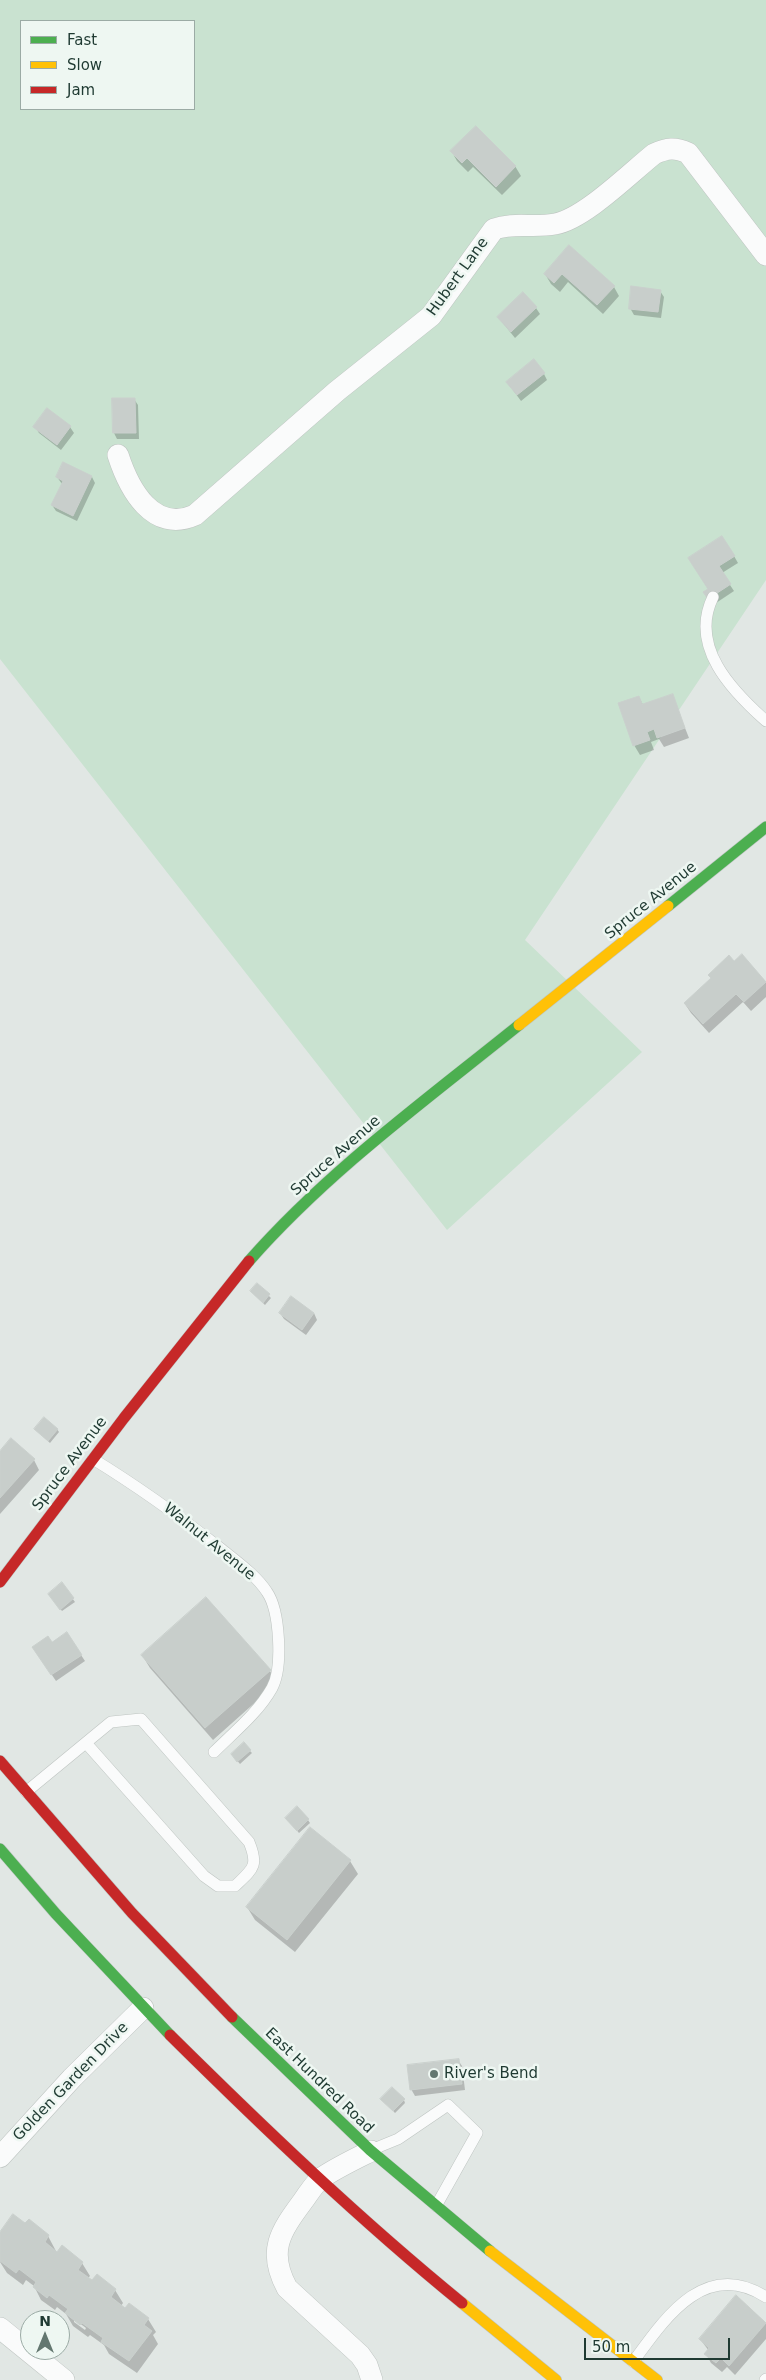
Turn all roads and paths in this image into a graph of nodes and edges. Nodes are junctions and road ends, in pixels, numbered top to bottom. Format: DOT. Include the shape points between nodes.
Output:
graph roads {
  1 [pos="766,255"];
  2 [pos="118,455"];
  3 [pos="713,597"];
  4 [pos="766,721"];
  5 [pos="766,827"];
  6 [pos="93,1459"];
  7 [pos="0,1582"];
  8 [pos="86,1743"];
  9 [pos="214,1752"];
  10 [pos="0,1761"];
  11 [pos="26,1792"];
  12 [pos="0,1849"];
  13 [pos="144,2008"];
  14 [pos="371,2151"];
  15 [pos="0,2157"];
  16 [pos="321,2178"];
  17 [pos="436,2206"];
  18 [pos="766,2297"];
  19 [pos="0,2328"];
  20 [pos="633,2362"];
  21 [pos="64,2380"];
  22 [pos="372,2380"];
  23 [pos="556,2380"];
  24 [pos="657,2380"];
  1 -- 2 [label="street, Hubert Lane" via="688,153 678,148 666,148 576,216 556,224 494,229 431,316 337,391 195,515 183,520 157,516 132,487"];
  3 -- 4 [label="lane" via="705,620 711,655 726,679"];
  5 -- 6 [label="main road, Spruce Avenue" via="331,1177 281,1224 236,1276"];
  6 -- 7 [label="main road, Spruce Avenue"];
  6 -- 9 [label="lane, Walnut Avenue" via="187,1522 235,1560 269,1594 279,1648 279,1665 273,1686 260,1706"];
  8 -- 8 [label="lane" via="112,1722 141,1719 249,1842 255,1856 253,1869 235,1886 218,1886 204,1876"];
  8 -- 11 [label="lane"];
  10 -- 11 [label="main road, East Hundred Road"];
  11 -- 14 [label="main road, East Hundred Road" via="216,2001"];
  12 -- 13 [label="main road"];
  13 -- 15 [label="street, Golden Garden Drive" via="72,2078"];
  13 -- 16 [label="main road" via="255,2119"];
  14 -- 16 [label="street"];
  14 -- 17 [label="main road, East Hundred Road"];
  14 -- 17 [label="lane" via="398,2139 448,2105 477,2133"];
  16 -- 22 [label="street" via="279,2238 276,2254 279,2274 287,2288 360,2355"];
  16 -- 23 [label="main road" via="420,2269"];
  17 -- 20 [label="main road, East Hundred Road"];
  18 -- 20 [label="lane" via="748,2286 737,2284 716,2286 692,2296 669,2316"];
  19 -- 21 [label="street"];
  20 -- 24 [label="main road, East Hundred Road"];
}
